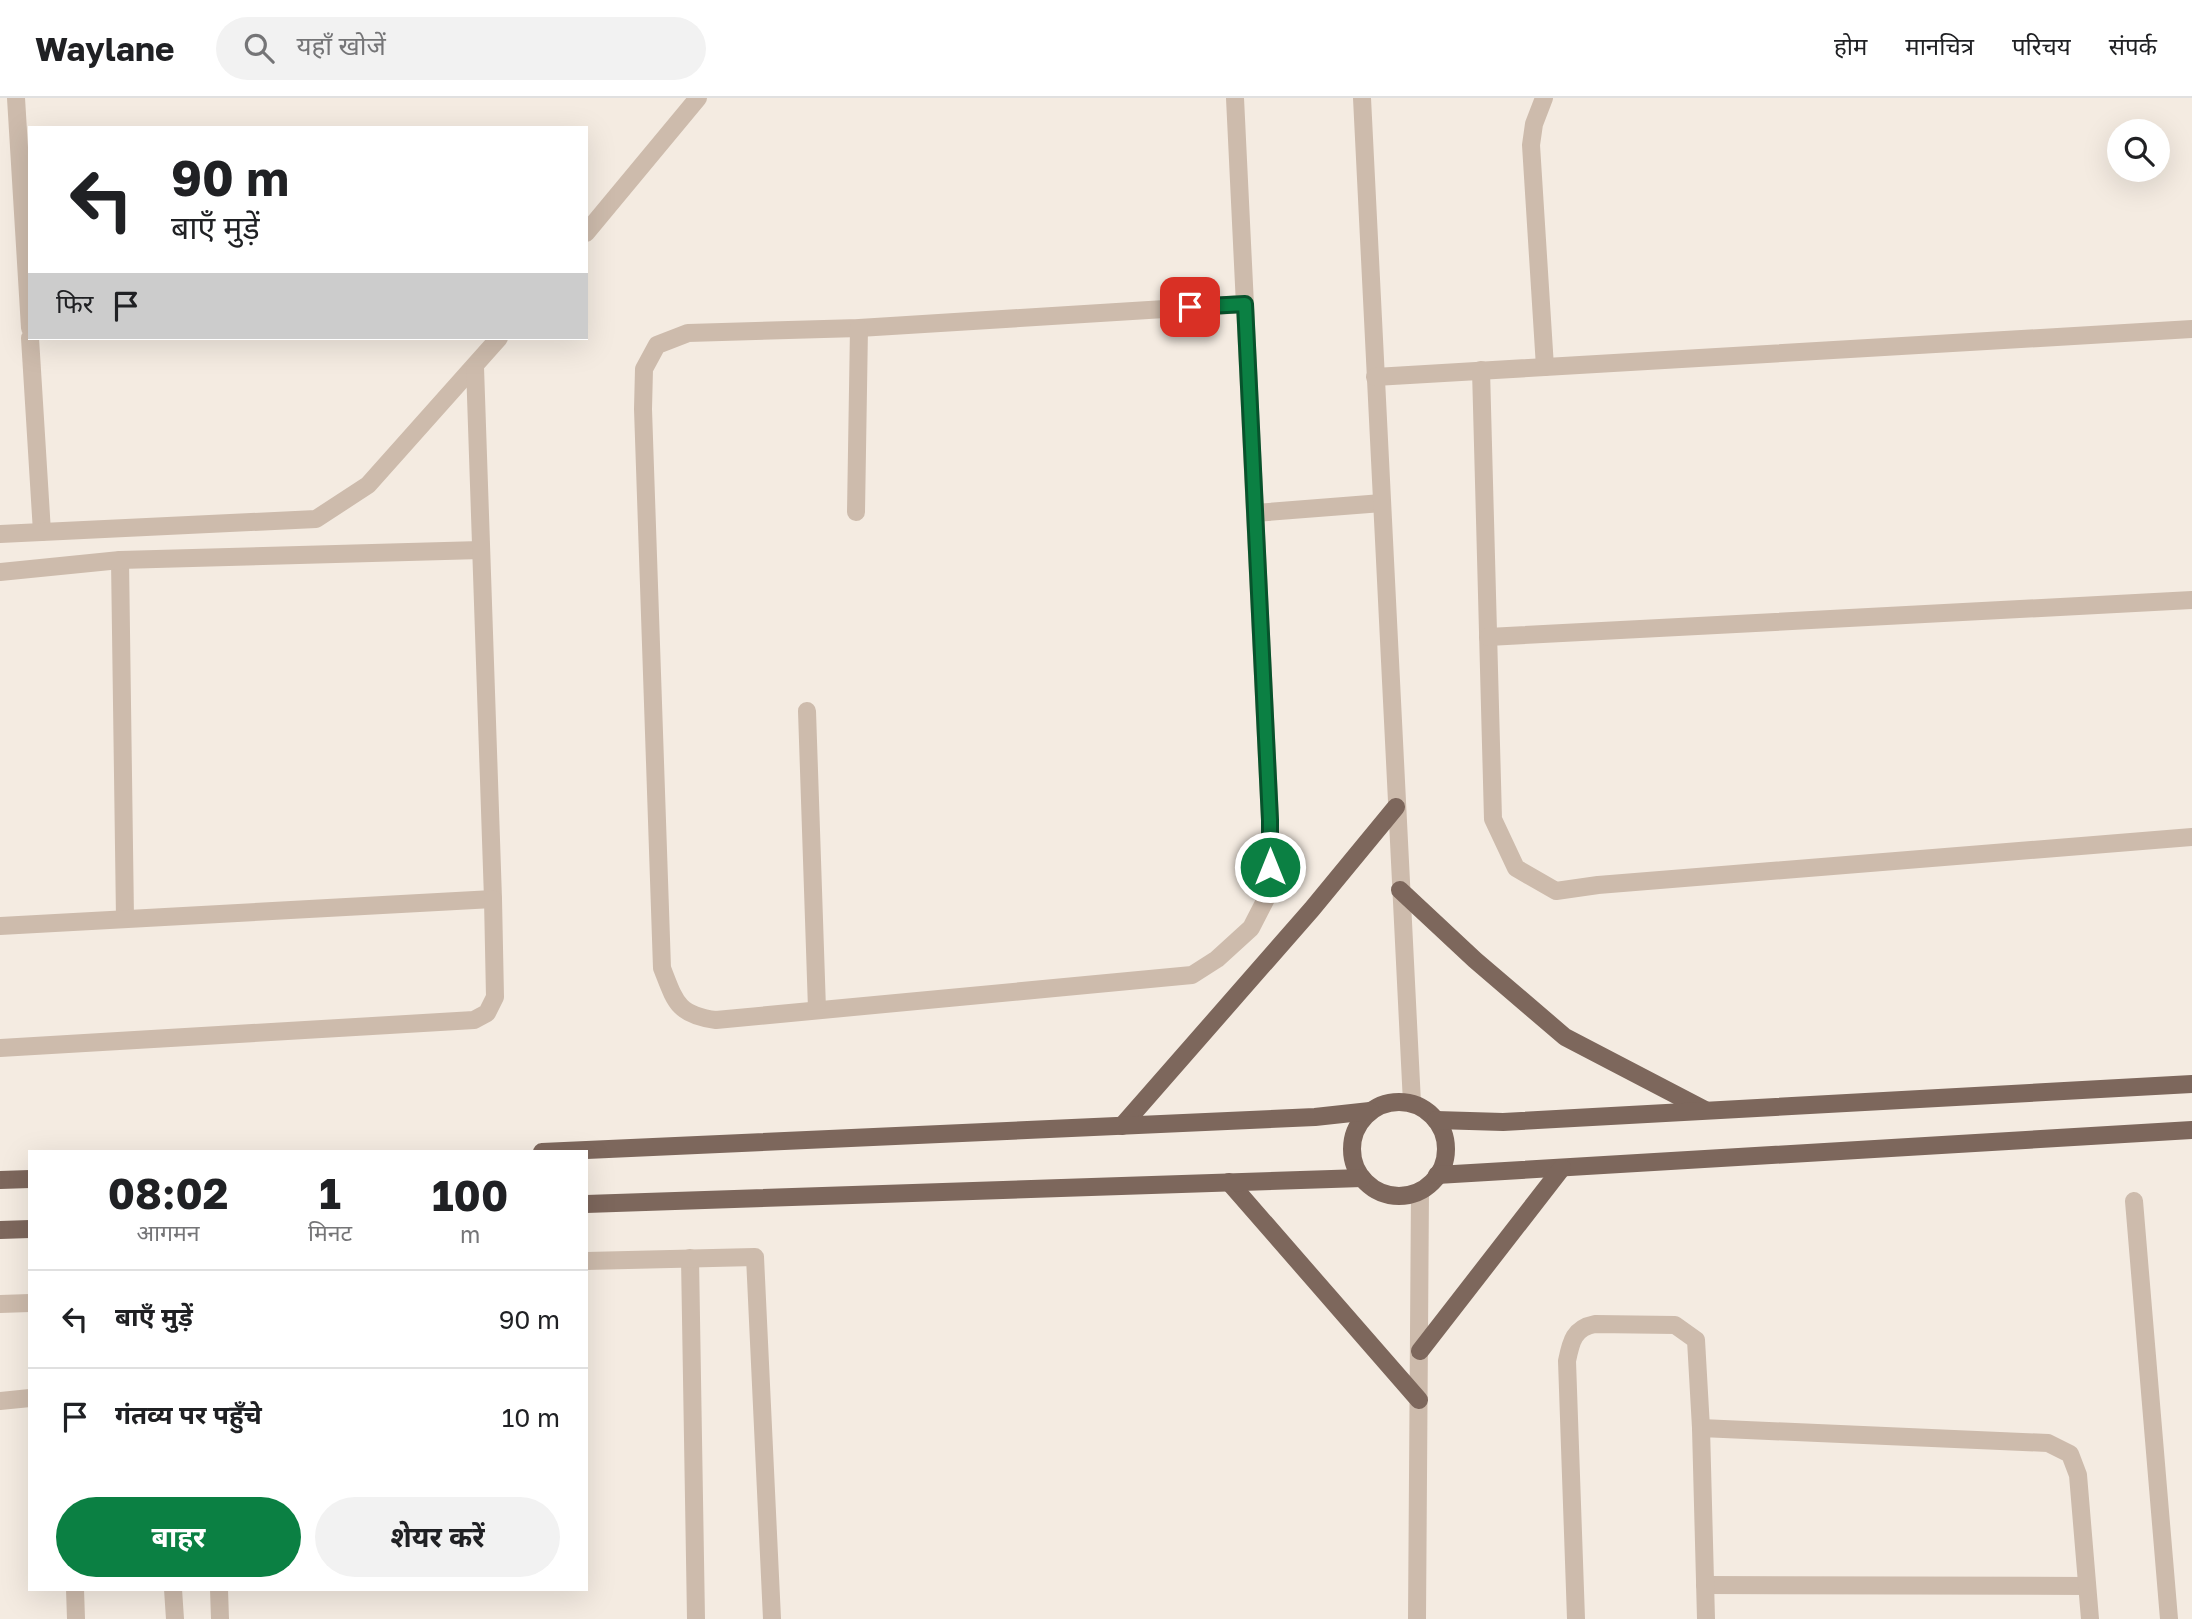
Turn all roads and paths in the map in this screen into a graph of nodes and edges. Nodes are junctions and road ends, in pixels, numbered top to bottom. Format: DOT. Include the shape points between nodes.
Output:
graph roads {
  1 [pos="16,98"];
  2 [pos="698,98"];
  3 [pos="1235,98"];
  4 [pos="1362,98"];
  5 [pos="1544,98"];
  6 [pos="588,231"];
  7 [pos="28,295"];
  8 [pos="1245,304"];
  9 [pos="859,328"];
  10 [pos="2192,329"];
  11 [pos="30,340"];
  12 [pos="497,340"];
  13 [pos="475,367"];
  14 [pos="1545,367"];
  15 [pos="1481,370"];
  16 [pos="1375,377"];
  17 [pos="1382,503"];
  18 [pos="856,512"];
  19 [pos="1255,513"];
  20 [pos="42,532"];
  21 [pos="0,534"];
  22 [pos="481,550"];
  23 [pos="120,560"];
  24 [pos="0,572"];
  25 [pos="2192,600"];
  26 [pos="1488,636"];
  27 [pos="807,711"];
  28 [pos="1396,807"];
  29 [pos="2192,837"];
  30 [pos="1400,890"];
  31 [pos="493,899"];
  32 [pos="125,918"];
  33 [pos="0,926"];
  34 [pos="817,1009"];
  35 [pos="0,1048"];
  36 [pos="2192,1084"];
  37 [pos="1412,1103"];
  38 [pos="1370,1111"];
  39 [pos="1706,1111"];
  40 [pos="1436,1120"];
  41 [pos="1122,1126"];
  42 [pos="2192,1130"];
  43 [pos="587,1150"];
  44 [pos="1562,1168"];
  45 [pos="1437,1175"];
  46 [pos="1362,1178"];
  47 [pos="28,1179"];
  48 [pos="0,1180"];
  49 [pos="1230,1182"];
  50 [pos="1420,1191"];
  51 [pos="2134,1201"];
  52 [pos="588,1204"];
  53 [pos="28,1228"];
  54 [pos="0,1230"];
  55 [pos="690,1258"];
  56 [pos="588,1261"];
  57 [pos="28,1303"];
  58 [pos="0,1304"];
  59 [pos="1420,1351"];
  60 [pos="28,1398"];
  61 [pos="1419,1400"];
  62 [pos="0,1401"];
  63 [pos="1701,1428"];
  64 [pos="1705,1585"];
  65 [pos="2087,1586"];
  66 [pos="75,1591"];
  67 [pos="173,1591"];
  68 [pos="219,1591"];
  69 [pos="76,1619"];
  70 [pos="175,1619"];
  71 [pos="220,1619"];
  72 [pos="696,1619"];
  73 [pos="772,1619"];
  74 [pos="1417,1619"];
  75 [pos="1576,1619"];
  76 [pos="1706,1619"];
  77 [pos="2090,1619"];
  78 [pos="2169,1619"];
  1 -- 7 [label="street"];
  2 -- 6 [label="street"];
  3 -- 8 [label="street"];
  4 -- 16 [label="street"];
  5 -- 14 [label="street" via="1531,145"];
  8 -- 9 [label="street"];
  8 -- 19 [label="street"];
  9 -- 18 [label="street"];
  9 -- 34 [label="street" via="688,333 657,345 644,369 662,968 677,1005 700,1018"];
  10 -- 14 [label="street"];
  11 -- 20 [label="street"];
  12 -- 13 [label="street"];
  13 -- 20 [label="street" via="368,485 316,519"];
  13 -- 22 [label="street"];
  14 -- 15 [label="street"];
  15 -- 16 [label="street"];
  15 -- 26 [label="street"];
  16 -- 17 [label="street"];
  17 -- 19 [label="street"];
  17 -- 28 [label="street"];
  19 -- 34 [label="street" via="1270,891 1251,928 1192,975"];
  20 -- 21 [label="street"];
  22 -- 23 [label="street"];
  22 -- 31 [label="street"];
  23 -- 24 [label="street"];
  23 -- 32 [label="street"];
  25 -- 26 [label="street"];
  26 -- 29 [label="street" via="1493,819 1516,868 1556,891"];
  27 -- 34 [label="street"];
  28 -- 30 [label="street"];
  28 -- 41 [label="main road"];
  30 -- 37 [label="street"];
  30 -- 39 [label="main road" via="1566,1037"];
  31 -- 32 [label="street"];
  31 -- 35 [label="street" via="495,997 488,1013 474,1020"];
  32 -- 33 [label="street"];
  36 -- 39 [label="main road"];
  37 -- 38 [label="main road" via="1397,1101"];
  37 -- 40 [label="main road"];
  38 -- 41 [label="main road"];
  38 -- 46 [label="main road" via="1358,1125 1352,1143 1353,1161"];
  39 -- 40 [label="main road" via="1503,1122"];
  40 -- 45 [label="main road" via="1446,1148"];
  41 -- 43 [label="main road"];
  42 -- 44 [label="main road"];
  44 -- 45 [label="main road"];
  44 -- 59 [label="main road"];
  45 -- 50 [label="main road"];
  46 -- 49 [label="main road"];
  46 -- 50 [label="main road" via="1382,1193"];
  47 -- 48 [label="main road"];
  49 -- 52 [label="main road"];
  49 -- 61 [label="main road"];
  50 -- 59 [label="street"];
  51 -- 78 [label="street"];
  53 -- 54 [label="main road"];
  55 -- 56 [label="street"];
  55 -- 72 [label="street"];
  55 -- 73 [label="street" via="755,1257"];
  57 -- 58 [label="street"];
  59 -- 61 [label="street"];
  60 -- 62 [label="street"];
  61 -- 74 [label="street"];
  63 -- 64 [label="street"];
  63 -- 65 [label="street" via="2048,1443 2070,1454 2078,1475"];
  63 -- 75 [label="street" via="1696,1340 1687,1331 1675,1325 1595,1324 1583,1326 1571,1341 1567,1361"];
  64 -- 65 [label="street"];
  64 -- 76 [label="street"];
  65 -- 77 [label="street"];
  66 -- 69 [label="street"];
  67 -- 70 [label="street"];
  68 -- 71 [label="street"];
}
